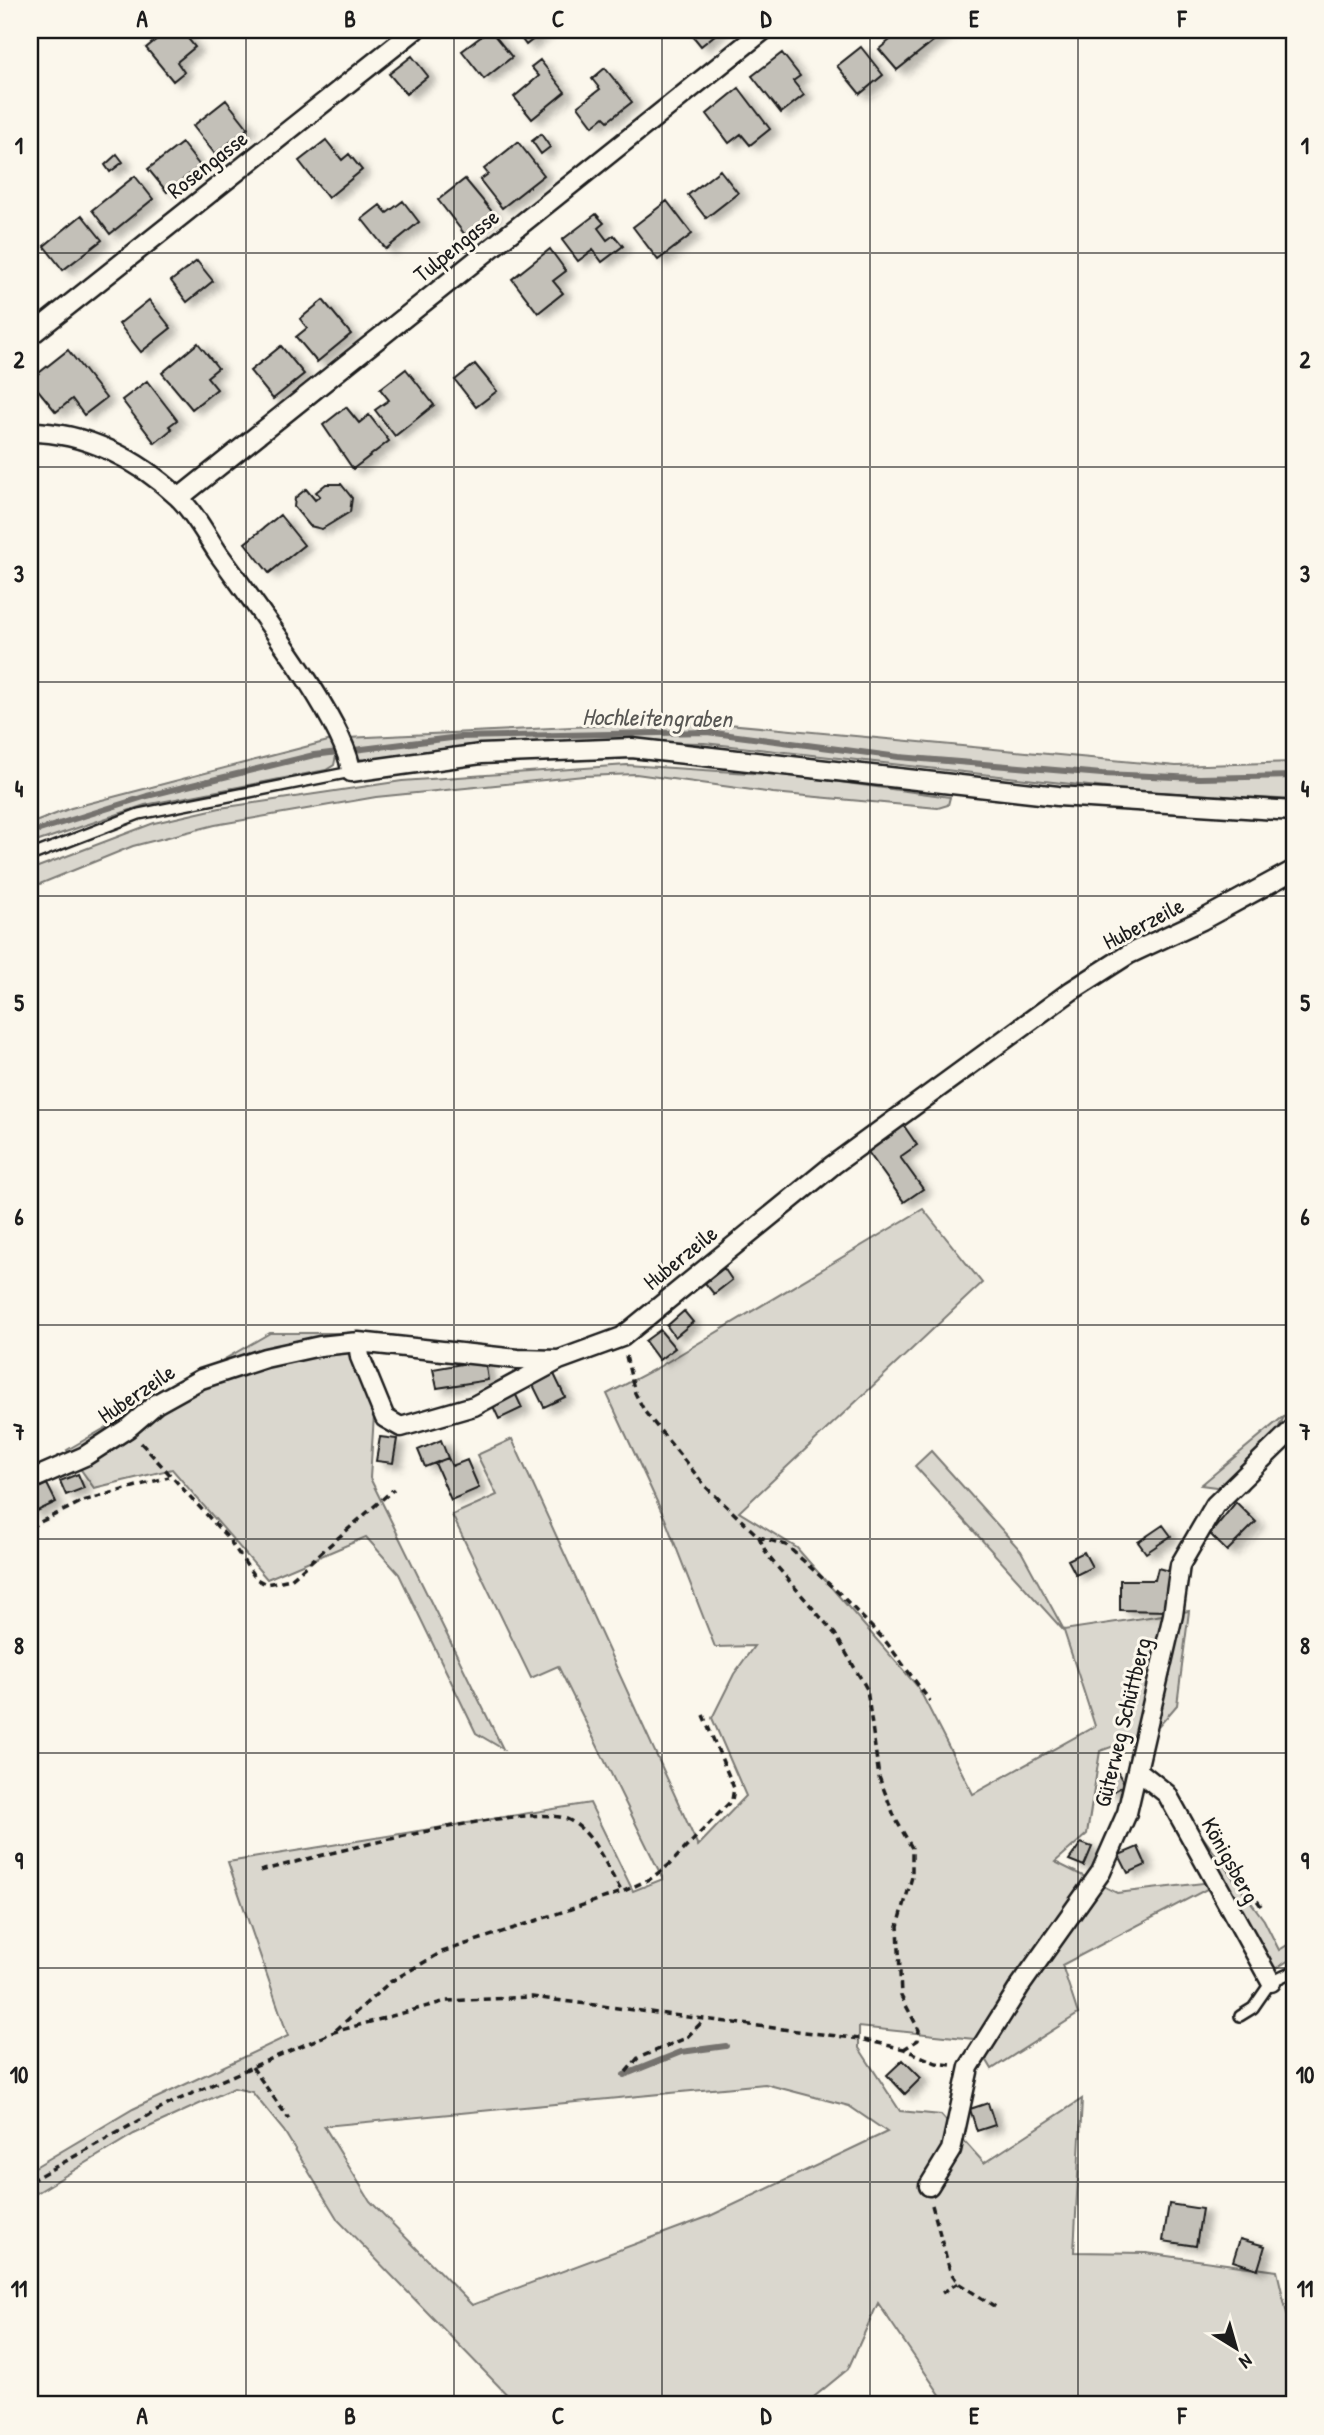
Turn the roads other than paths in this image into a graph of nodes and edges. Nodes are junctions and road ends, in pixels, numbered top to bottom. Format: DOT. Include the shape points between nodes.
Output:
graph roads {
  1 [pos="415,30"];
  2 [pos="764,30"];
  3 [pos="30,336"];
  4 [pos="30,432"];
  5 [pos="179,498"];
  6 [pos="350,767"];
  7 [pos="1294,811"];
  8 [pos="30,856"];
  9 [pos="1294,870"];
  10 [pos="358,1342"];
  11 [pos="559,1360"];
  12 [pos="1294,1427"];
  13 [pos="30,1480"];
  14 [pos="1137,1770"];
  15 [pos="1294,1971"];
  16 [pos="1270,1982"];
  17 [pos="1240,2016"];
  18 [pos="929,2186"];
  1 -- 3 [label="street, Rosengasse"];
  2 -- 5 [label="street, Tulpengasse"];
  4 -- 5 [label="street" via="74,435 131,461"];
  5 -- 6 [label="street" via="311,688"];
  6 -- 7 [label="street" via="481,754 632,748 1058,796"];
  6 -- 8 [label="lane" via="139,814"];
  9 -- 11 [label="street, Huberzeile" via="1129,954 1071,991 833,1165 622,1337"];
  10 -- 11 [label="street, Huberzeile"];
  10 -- 11 [label="street" via="385,1418 401,1427 474,1406"];
  10 -- 13 [label="street, Huberzeile" via="265,1358 201,1379 156,1404 85,1456"];
  12 -- 14 [label="street, Güterweg Schüttberg" via="1215,1505 1180,1565"];
  14 -- 16 [label="street, Königsberg" via="1167,1794"];
  14 -- 18 [label="street, Güterweg Schüttberg" via="1127,1812 1101,1872 969,2067 951,2150"];
  15 -- 16 [label="lane"];
  16 -- 17 [label="lane" via="1253,2008"];
}
